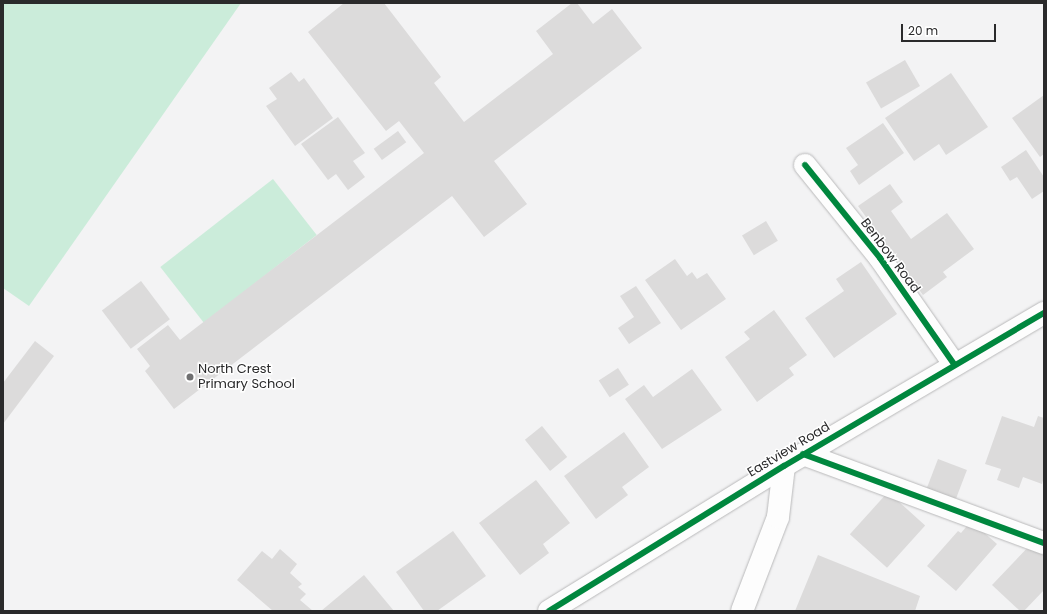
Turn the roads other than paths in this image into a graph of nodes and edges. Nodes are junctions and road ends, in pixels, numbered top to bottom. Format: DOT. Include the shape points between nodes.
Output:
graph roads {
  1 [pos="805,165"];
  2 [pos="1044,313"];
  3 [pos="954,364"];
  4 [pos="803,454"];
  5 [pos="784,466"];
  6 [pos="1044,542"];
  7 [pos="549,611"];
  8 [pos="742,611"];
  1 -- 3 [label="street, Benbow Road" via="880,258"];
  2 -- 3 [label="street, Eastview Road"];
  3 -- 4 [label="street, Eastview Road"];
  4 -- 5 [label="street, Eastview Road"];
  4 -- 6 [label="street"];
  5 -- 7 [label="street, Eastview Road"];
  5 -- 8 [label="street" via="778,518"];
}
